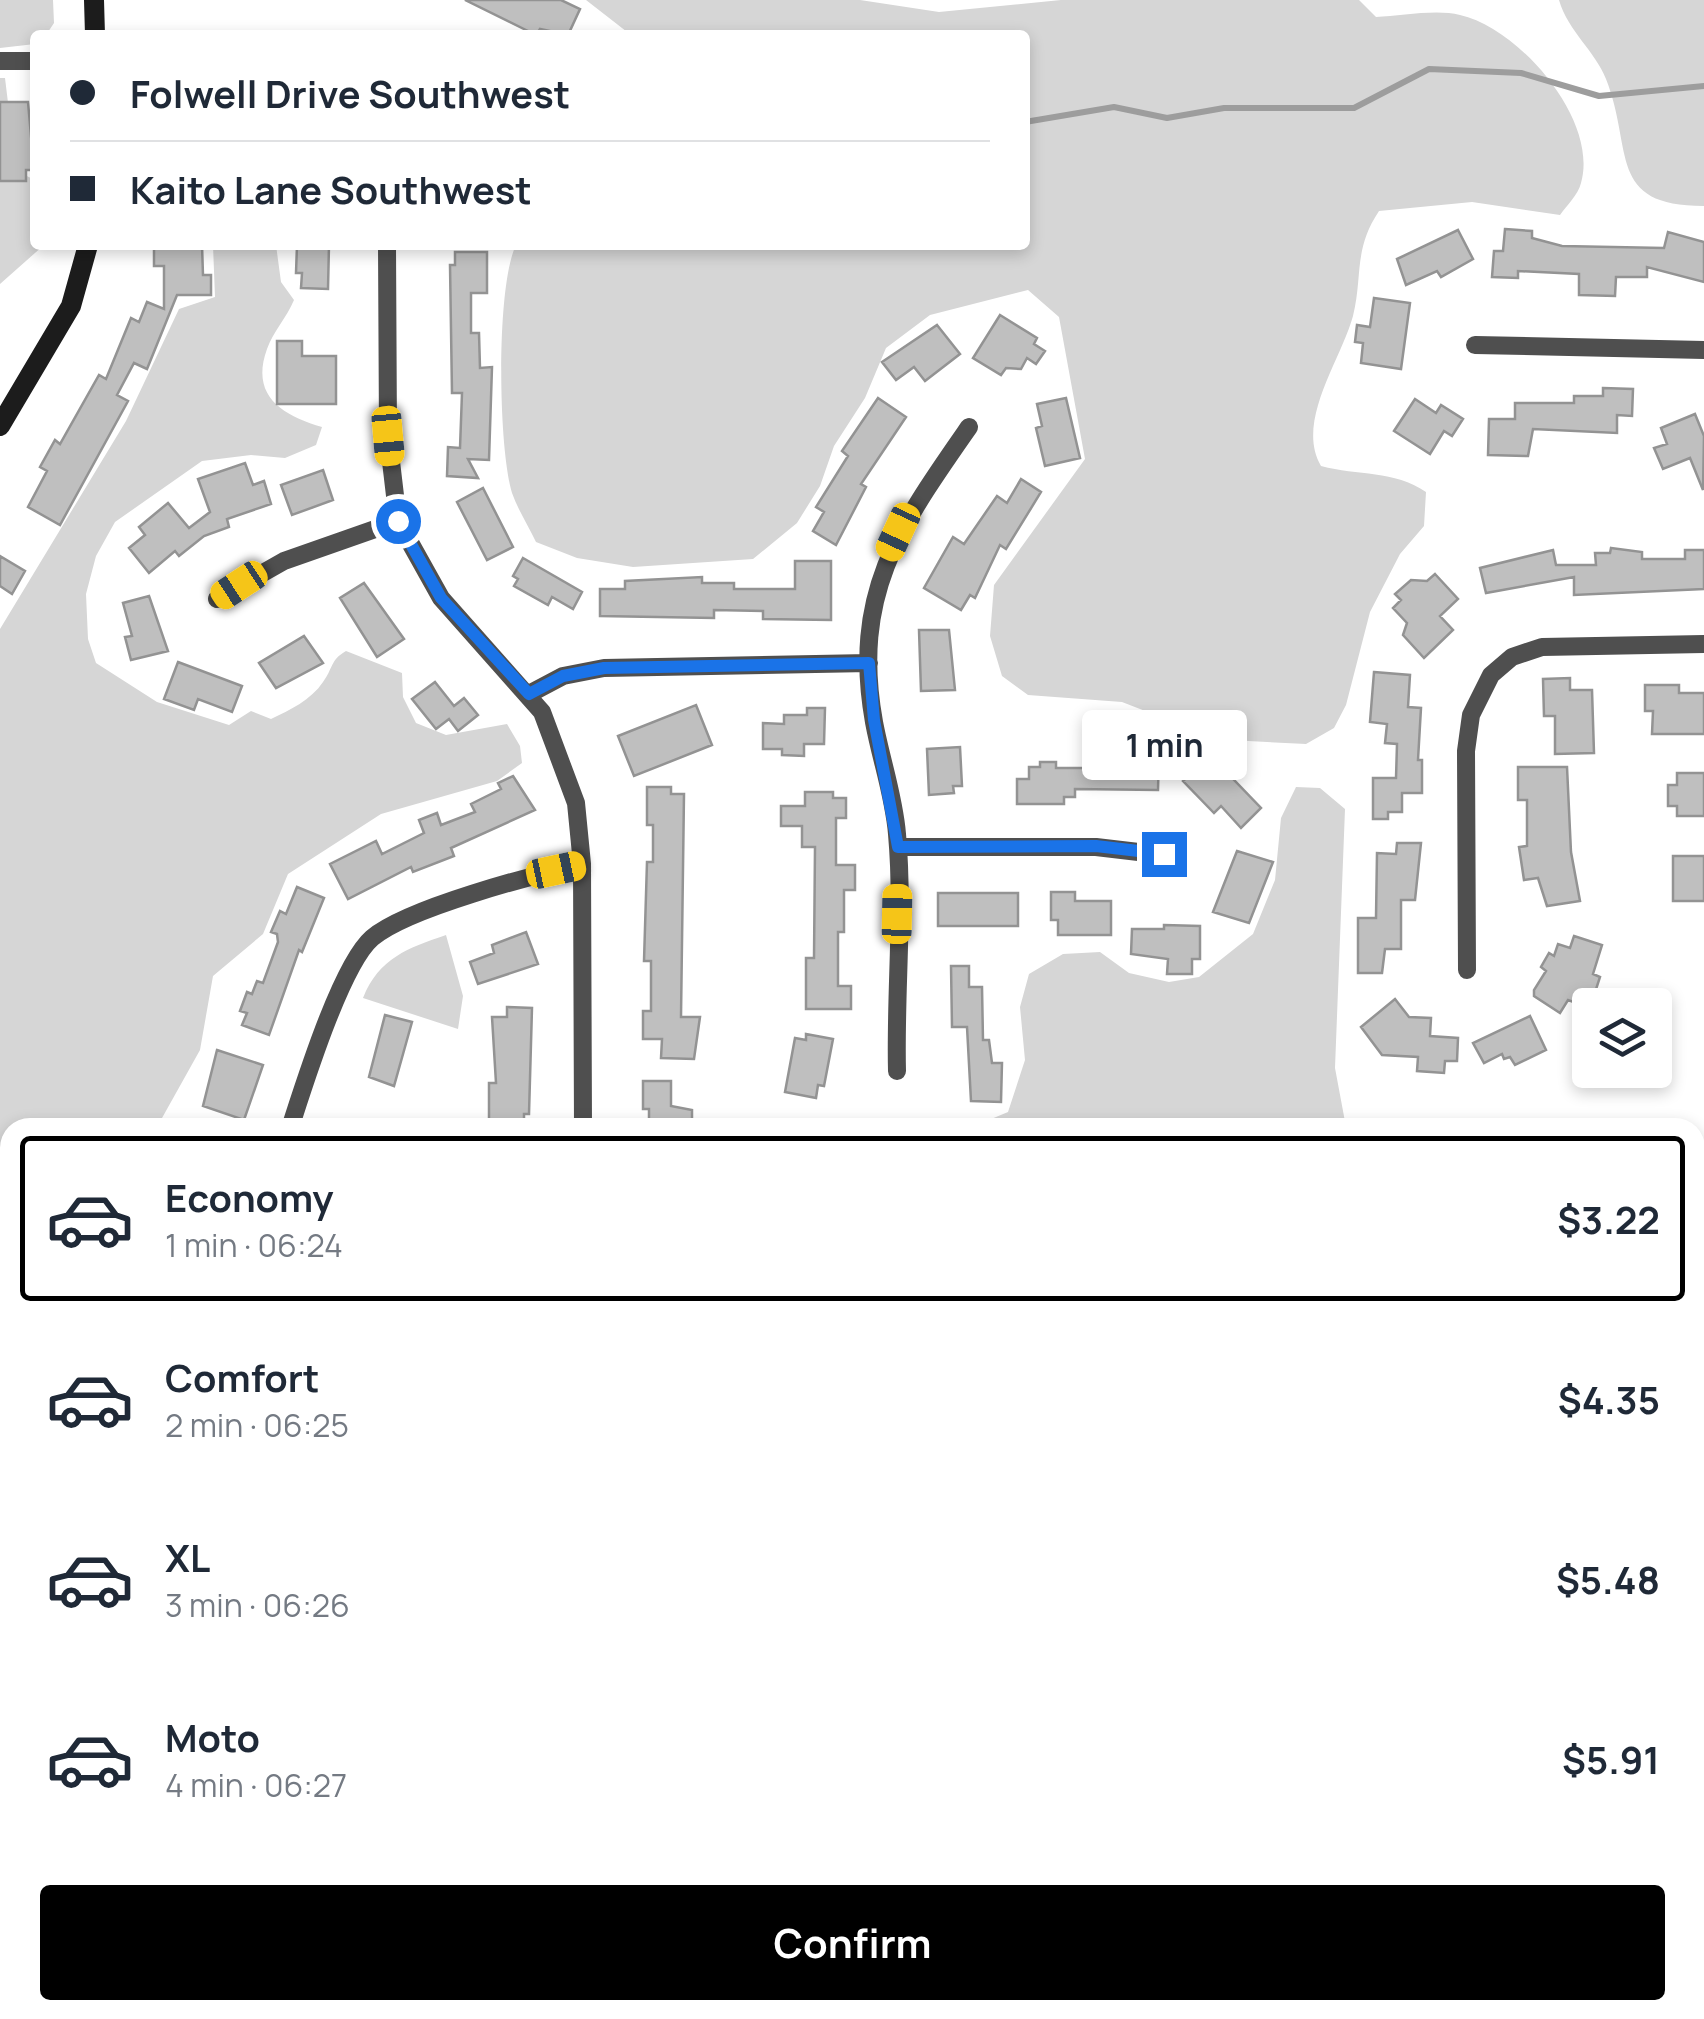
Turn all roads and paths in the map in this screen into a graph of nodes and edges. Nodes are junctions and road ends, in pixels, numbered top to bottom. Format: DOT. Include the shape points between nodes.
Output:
graph roads {
  1 [pos="94,0"];
  2 [pos="94,30"];
  3 [pos="0,61"];
  4 [pos="30,61"];
  5 [pos="87,250"];
  6 [pos="388,250"];
  7 [pos="1475,345"];
  8 [pos="1704,350"];
  9 [pos="0,426"];
  10 [pos="969,427"];
  11 [pos="398,521"];
  12 [pos="217,599"];
  13 [pos="1704,644"];
  14 [pos="869,663"];
  15 [pos="529,694"];
  16 [pos="898,847"];
  17 [pos="1164,854"];
  18 [pos="582,864"];
  19 [pos="1467,970"];
  20 [pos="897,1071"];
  21 [pos="294,1118"];
  22 [pos="582,1118"];
  1 -- 2 [label="street"];
  3 -- 4 [label="street"];
  5 -- 9 [label="street" via="71,306"];
  6 -- 11 [label="street" via="388,436"];
  7 -- 8 [label="street"];
  10 -- 14 [label="street" via="886,557"];
  11 -- 12 [label="street" via="284,562"];
  11 -- 15 [label="street" via="441,598"];
  13 -- 19 [label="street" via="1542,647 1512,656 1490,675 1471,715 1466,751"];
  14 -- 15 [label="street" via="604,668 563,676"];
  14 -- 16 [label="street"];
  15 -- 18 [label="street" via="566,767"];
  16 -- 17 [label="street" via="1096,846"];
  16 -- 20 [label="street"];
  18 -- 21 [label="street" via="385,930 362,950"];
  18 -- 22 [label="street"];
}
